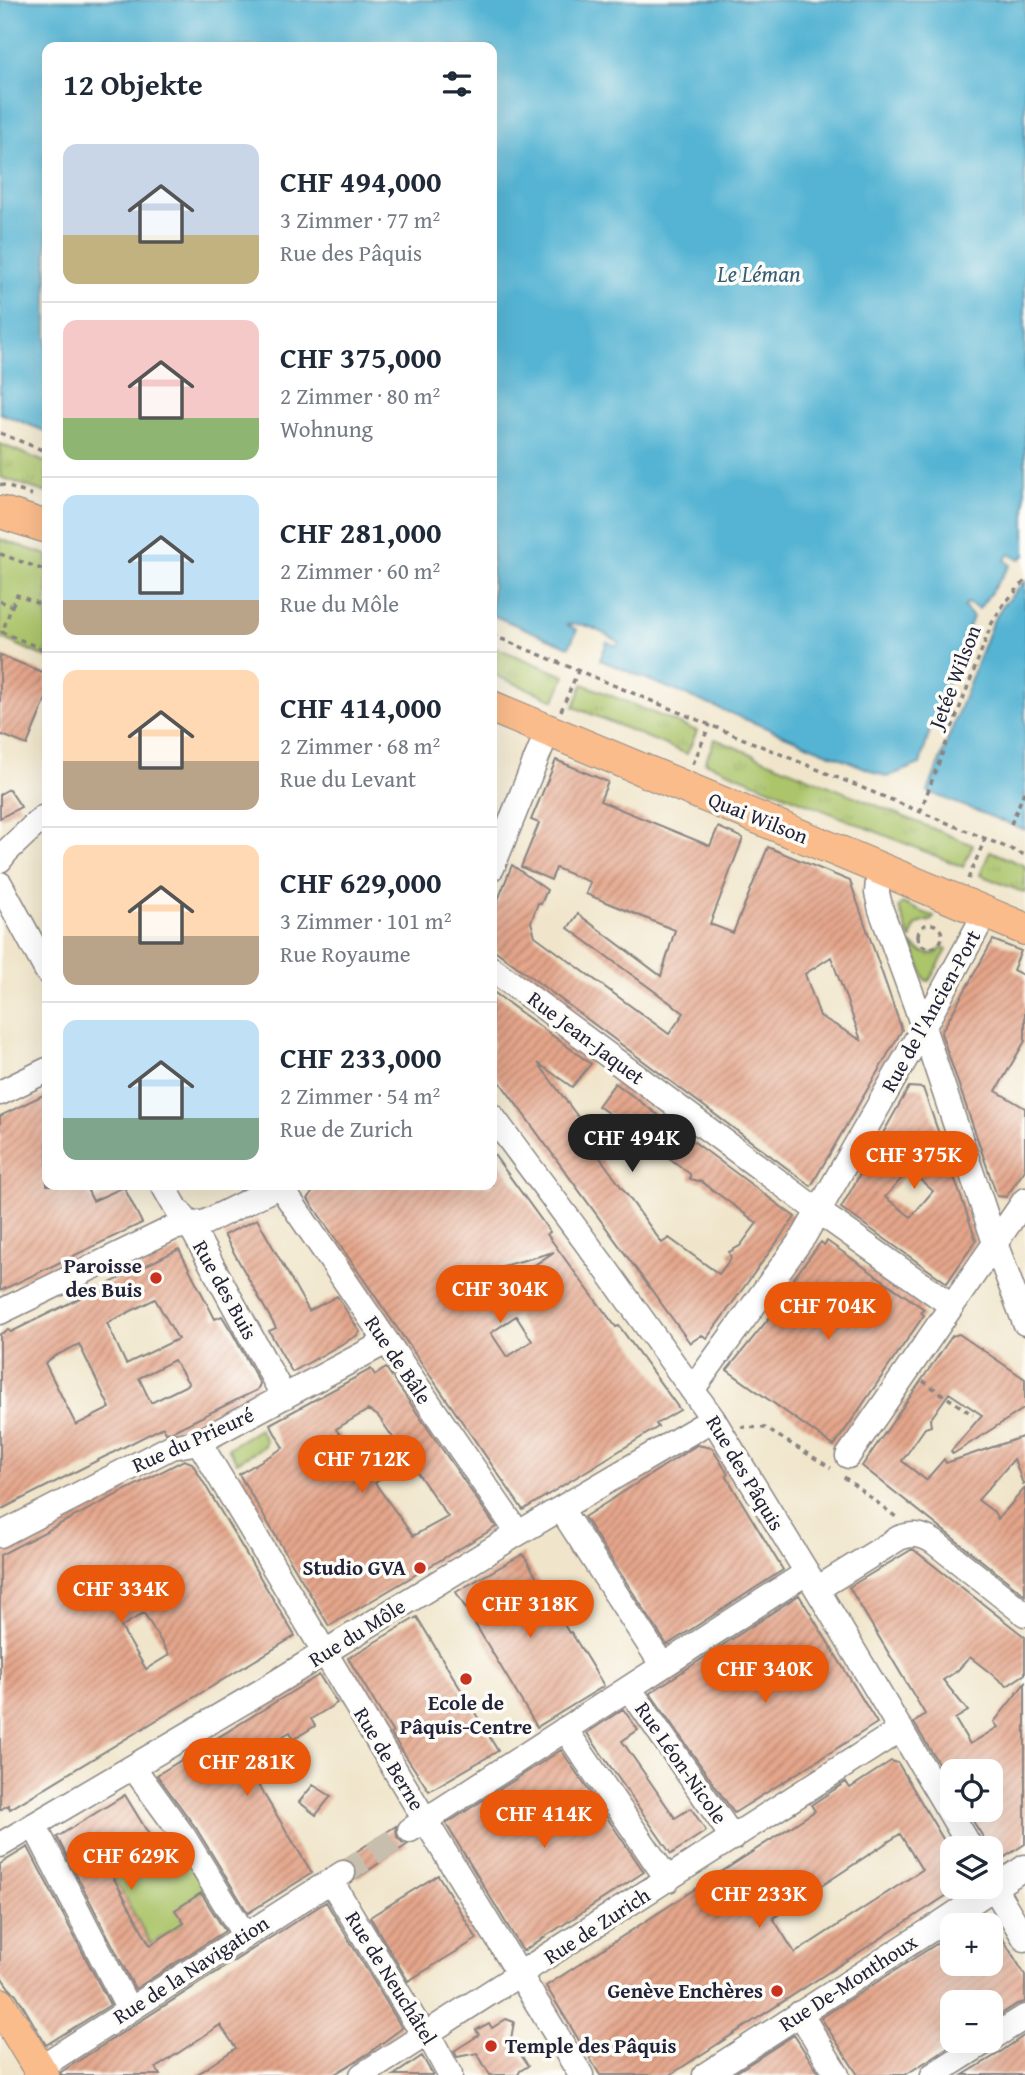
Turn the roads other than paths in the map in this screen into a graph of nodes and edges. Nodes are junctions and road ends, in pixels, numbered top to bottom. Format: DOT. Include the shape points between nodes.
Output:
graph roads {
  1 [pos="0,512"];
  2 [pos="42,525"];
  3 [pos="497,708"];
  4 [pos="555,721"];
  5 [pos="42,818"];
  6 [pos="497,857"];
  7 [pos="0,860"];
  8 [pos="883,869"];
  9 [pos="0,884"];
  10 [pos="986,912"];
  11 [pos="1025,929"];
  12 [pos="42,962"];
  13 [pos="497,973"];
  14 [pos="923,1028"];
  15 [pos="42,1072"];
  16 [pos="0,1093"];
  17 [pos="497,1123"];
  18 [pos="166,1190"];
  19 [pos="271,1190"];
  20 [pos="284,1190"];
  21 [pos="1025,1200"];
  22 [pos="818,1212"];
  23 [pos="190,1225"];
  24 [pos="995,1243"];
  25 [pos="951,1305"];
  26 [pos="0,1312"];
  27 [pos="1025,1323"];
  28 [pos="386,1342"];
  29 [pos="692,1390"];
  30 [pos="284,1397"];
  31 [pos="723,1423"];
  32 [pos="199,1442"];
  33 [pos="848,1456"];
  34 [pos="561,1508"];
  35 [pos="518,1533"];
  36 [pos="0,1535"];
  37 [pos="811,1581"];
  38 [pos="1025,1614"];
  39 [pos="325,1653"];
  40 [pos="663,1666"];
  41 [pos="629,1689"];
  42 [pos="565,1729"];
  43 [pos="901,1729"];
  44 [pos="133,1766"];
  45 [pos="34,1825"];
  46 [pos="417,1825"];
  47 [pos="964,1836"];
  48 [pos="733,1838"];
  49 [pos="0,1845"];
  50 [pos="1025,1867"];
  51 [pos="337,1877"];
  52 [pos="1003,1878"];
  53 [pos="668,1880"];
  54 [pos="970,1899"];
  55 [pos="1001,1899"];
  56 [pos="239,1926"];
  57 [pos="1025,1939"];
  58 [pos="521,1975"];
  59 [pos="0,2004"];
  60 [pos="129,2010"];
  61 [pos="800,2013"];
  62 [pos="1025,2017"];
  63 [pos="0,2029"];
  64 [pos="1003,2031"];
  65 [pos="426,2034"];
  66 [pos="0,2045"];
  67 [pos="968,2053"];
  68 [pos="34,2073"];
  69 [pos="362,2075"];
  70 [pos="450,2075"];
  71 [pos="581,2075"];
  72 [pos="705,2075"];
  73 [pos="837,2075"];
  74 [pos="933,2075"];
  1 -- 2 [label="main road"];
  3 -- 4 [label="main road, Quai Wilson"];
  4 -- 6 [label="street"];
  4 -- 8 [label="main road, Quai Wilson"];
  5 -- 7 [label="street"];
  8 -- 10 [label="main road, Quai Wilson"];
  8 -- 14 [label="street" via="877,893 881,910"];
  9 -- 12 [label="street"];
  10 -- 11 [label="main road, Quai Wilson"];
  10 -- 14 [label="street, Rue de l'Ancien-Port"];
  13 -- 22 [label="street, Rue Jean-Jaquet"];
  14 -- 22 [label="street, Rue de l'Ancien-Port"];
  14 -- 24 [label="street"];
  15 -- 16 [label="street"];
  17 -- 29 [label="street, Rue des Pâquis"];
  18 -- 23 [label="street, Rue des Buis"];
  19 -- 23 [label="street" via="206,1222"];
  20 -- 28 [label="street, Rue de Bâle"];
  21 -- 24 [label="street"];
  22 -- 25 [label="street, Rue Jean-Jaquet"];
  22 -- 29 [label="street, Rue de l'Ancien-Port"];
  23 -- 26 [label="street" via="173,1227"];
  23 -- 30 [label="street, Rue des Buis"];
  24 -- 25 [label="street"];
  24 -- 27 [label="street"];
  25 -- 33 [label="street"];
  28 -- 30 [label="street, Rue du Prieuré"];
  28 -- 35 [label="street, Rue de Bâle"];
  29 -- 31 [label="street, Rue des Pâquis"];
  30 -- 32 [label="street, Rue du Prieuré"];
  31 -- 34 [label="street, Rue du Môle"];
  31 -- 37 [label="street, Rue des Pâquis"];
  32 -- 36 [label="street, Rue du Prieuré" via="171,1447"];
  32 -- 39 [label="street, Rue de Berne"];
  34 -- 35 [label="street, Rue du Môle"];
  34 -- 40 [label="street"];
  35 -- 39 [label="street, Rue du Môle"];
  37 -- 38 [label="street" via="911,1534 933,1542"];
  37 -- 40 [label="street"];
  37 -- 43 [label="street, Rue des Pâquis"];
  39 -- 44 [label="street, Rue du Môle"];
  39 -- 46 [label="street, Rue de Berne"];
  40 -- 41 [label="street"];
  41 -- 42 [label="street"];
  41 -- 48 [label="street, Rue Léon-Nicole"];
  42 -- 46 [label="street"];
  42 -- 53 [label="street"];
  43 -- 47 [label="street, Rue des Pâquis"];
  43 -- 48 [label="street, Rue de Zurich"];
  44 -- 45 [label="street, Rue du Môle"];
  44 -- 56 [label="street"];
  45 -- 49 [label="street, Rue du Môle"];
  45 -- 60 [label="street"];
  46 -- 58 [label="street, Rue de Berne"];
  48 -- 53 [label="street, Rue de Zurich"];
  50 -- 52 [label="street, Rue De-Monthoux"];
  51 -- 60 [label="street, Rue de la Navigation"];
  51 -- 65 [label="street, Rue de Neuchâtel"];
  53 -- 58 [label="street, Rue de Zurich"];
  54 -- 61 [label="street, Rue De-Monthoux"];
  55 -- 57 [label="street"];
  58 -- 65 [label="street, Rue de Zurich"];
  58 -- 71 [label="street, Rue de Berne"];
  59 -- 68 [label="main road"];
  60 -- 68 [label="street, Rue de la Navigation"];
  61 -- 72 [label="street, Rue De-Monthoux"];
  61 -- 73 [label="street"];
  62 -- 64 [label="street"];
  63 -- 68 [label="street"];
  65 -- 69 [label="street, Rue de Zurich"];
  65 -- 70 [label="street, Rue de Neuchâtel"];
  66 -- 68 [label="main road"];
  67 -- 74 [label="street"];
}
